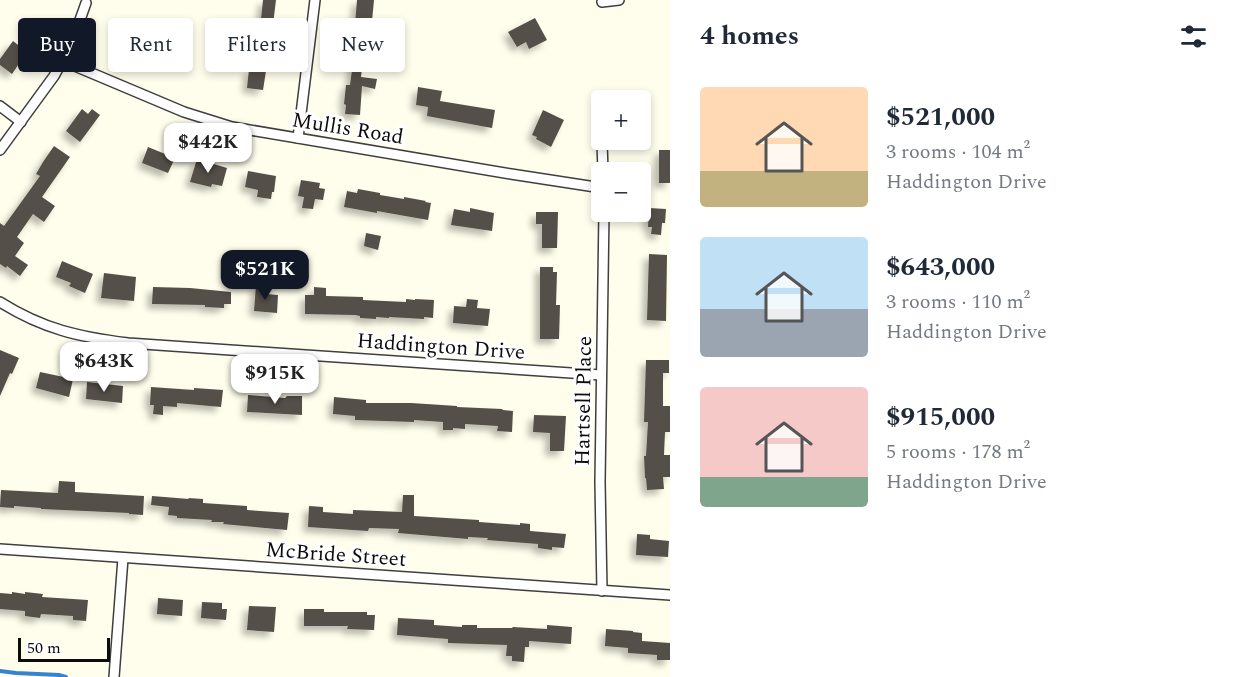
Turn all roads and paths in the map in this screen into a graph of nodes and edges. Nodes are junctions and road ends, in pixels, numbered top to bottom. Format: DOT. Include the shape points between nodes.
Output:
graph roads {
  1 [pos="315,0"];
  2 [pos="619,0"];
  3 [pos="602,2"];
  4 [pos="86,3"];
  5 [pos="81,18"];
  6 [pos="56,72"];
  7 [pos="89,72"];
  8 [pos="0,106"];
  9 [pos="21,122"];
  10 [pos="298,138"];
  11 [pos="0,150"];
  12 [pos="591,186"];
  13 [pos="604,222"];
  14 [pos="0,302"];
  15 [pos="601,375"];
  16 [pos="0,549"];
  17 [pos="123,558"];
  18 [pos="602,591"];
  19 [pos="670,596"];
  20 [pos="114,677"];
  1 -- 10 [label="street"];
  2 -- 3 [label="street"];
  4 -- 5 [label="street"];
  6 -- 9 [label="street"];
  7 -- 10 [label="street, Mullis Road" via="212,122"];
  8 -- 9 [label="street"];
  9 -- 11 [label="street"];
  10 -- 12 [label="street, Mullis Road"];
  13 -- 15 [label="street, Hartsell Place"];
  14 -- 15 [label="street, Haddington Drive" via="32,320 92,339"];
  15 -- 18 [label="street, Hartsell Place"];
  16 -- 17 [label="street, McBride Street"];
  17 -- 18 [label="street, McBride Street"];
  17 -- 20 [label="street"];
  18 -- 19 [label="street, McBride Street"];
}
